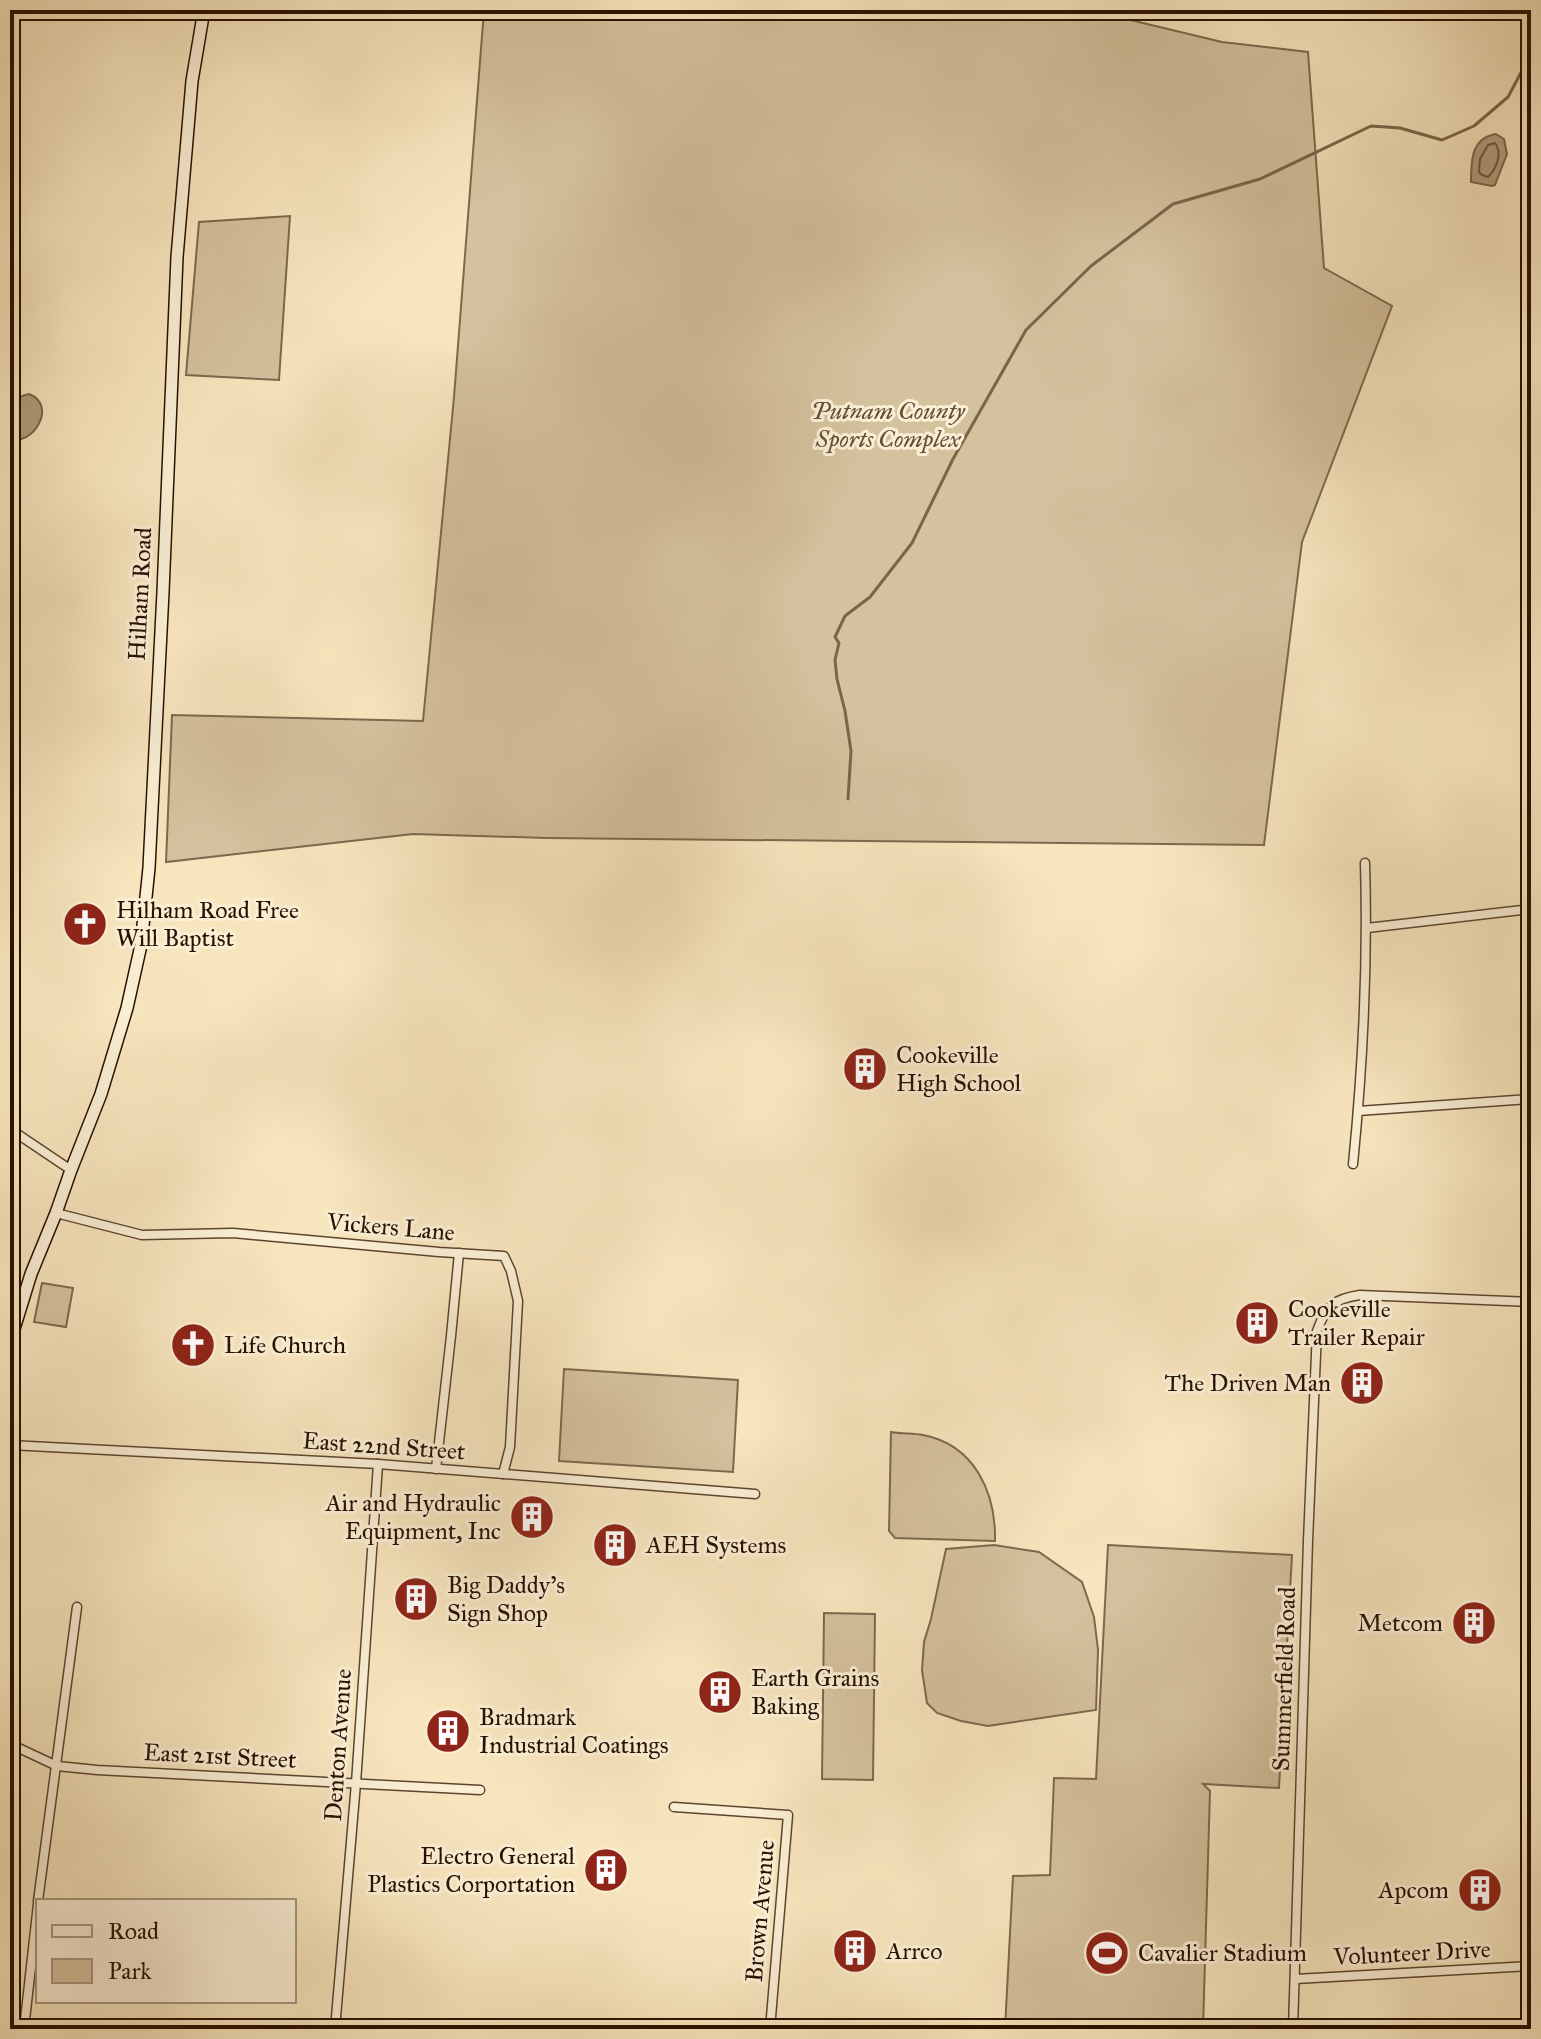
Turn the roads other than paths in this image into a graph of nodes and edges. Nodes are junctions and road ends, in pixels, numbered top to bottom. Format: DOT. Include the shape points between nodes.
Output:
graph roads {
  1 [pos="204,10"];
  2 [pos="1365,863"];
  3 [pos="1531,909"];
  4 [pos="1367,928"];
  5 [pos="1531,1099"];
  6 [pos="1358,1111"];
  7 [pos="10,1129"];
  8 [pos="1353,1164"];
  9 [pos="71,1170"];
  10 [pos="56,1213"];
  11 [pos="459,1253"];
  12 [pos="1531,1302"];
  13 [pos="10,1342"];
  14 [pos="10,1445"];
  15 [pos="378,1464"];
  16 [pos="436,1469"];
  17 [pos="503,1474"];
  18 [pos="755,1494"];
  19 [pos="77,1607"];
  20 [pos="10,1744"];
  21 [pos="57,1766"];
  22 [pos="356,1783"];
  23 [pos="480,1790"];
  24 [pos="674,1807"];
  25 [pos="38,1899"];
  26 [pos="36,1920"];
  27 [pos="1531,1966"];
  28 [pos="1295,1979"];
  29 [pos="24,2029"];
  30 [pos="335,2029"];
  31 [pos="770,2029"];
  32 [pos="1293,2029"];
  1 -- 9 [label="main road, Hilham Road" via="192,81 177,257 141,945 101,1094"];
  2 -- 4 [label="street"];
  3 -- 4 [label="street"];
  4 -- 6 [label="street"];
  5 -- 6 [label="street"];
  6 -- 8 [label="street"];
  7 -- 9 [label="street"];
  9 -- 10 [label="main road, Hilham Road"];
  10 -- 11 [label="street, Vickers Lane" via="142,1235 233,1233"];
  10 -- 13 [label="main road, Hilham Road"];
  11 -- 16 [label="street"];
  11 -- 17 [label="street, Vickers Lane" via="504,1256 518,1301 510,1447"];
  12 -- 28 [label="street, Summerfield Road" via="1360,1295 1343,1297 1322,1316 1317,1331 1308,1541"];
  14 -- 15 [label="street, East 22nd Street"];
  15 -- 16 [label="street, East 22nd Street"];
  15 -- 22 [label="street, Denton Avenue"];
  16 -- 17 [label="street, East 22nd Street"];
  17 -- 18 [label="street, East 22nd Street"];
  19 -- 21 [label="street"];
  20 -- 21 [label="street, East 21st Street"];
  21 -- 22 [label="street, East 21st Street"];
  21 -- 25 [label="street"];
  22 -- 23 [label="street, East 21st Street"];
  22 -- 30 [label="street, Denton Avenue"];
  24 -- 31 [label="street, Brown Avenue" via="788,1815"];
  26 -- 29 [label="street"];
  27 -- 28 [label="street, Volunteer Drive"];
  28 -- 32 [label="street, Summerfield Road"];
}
